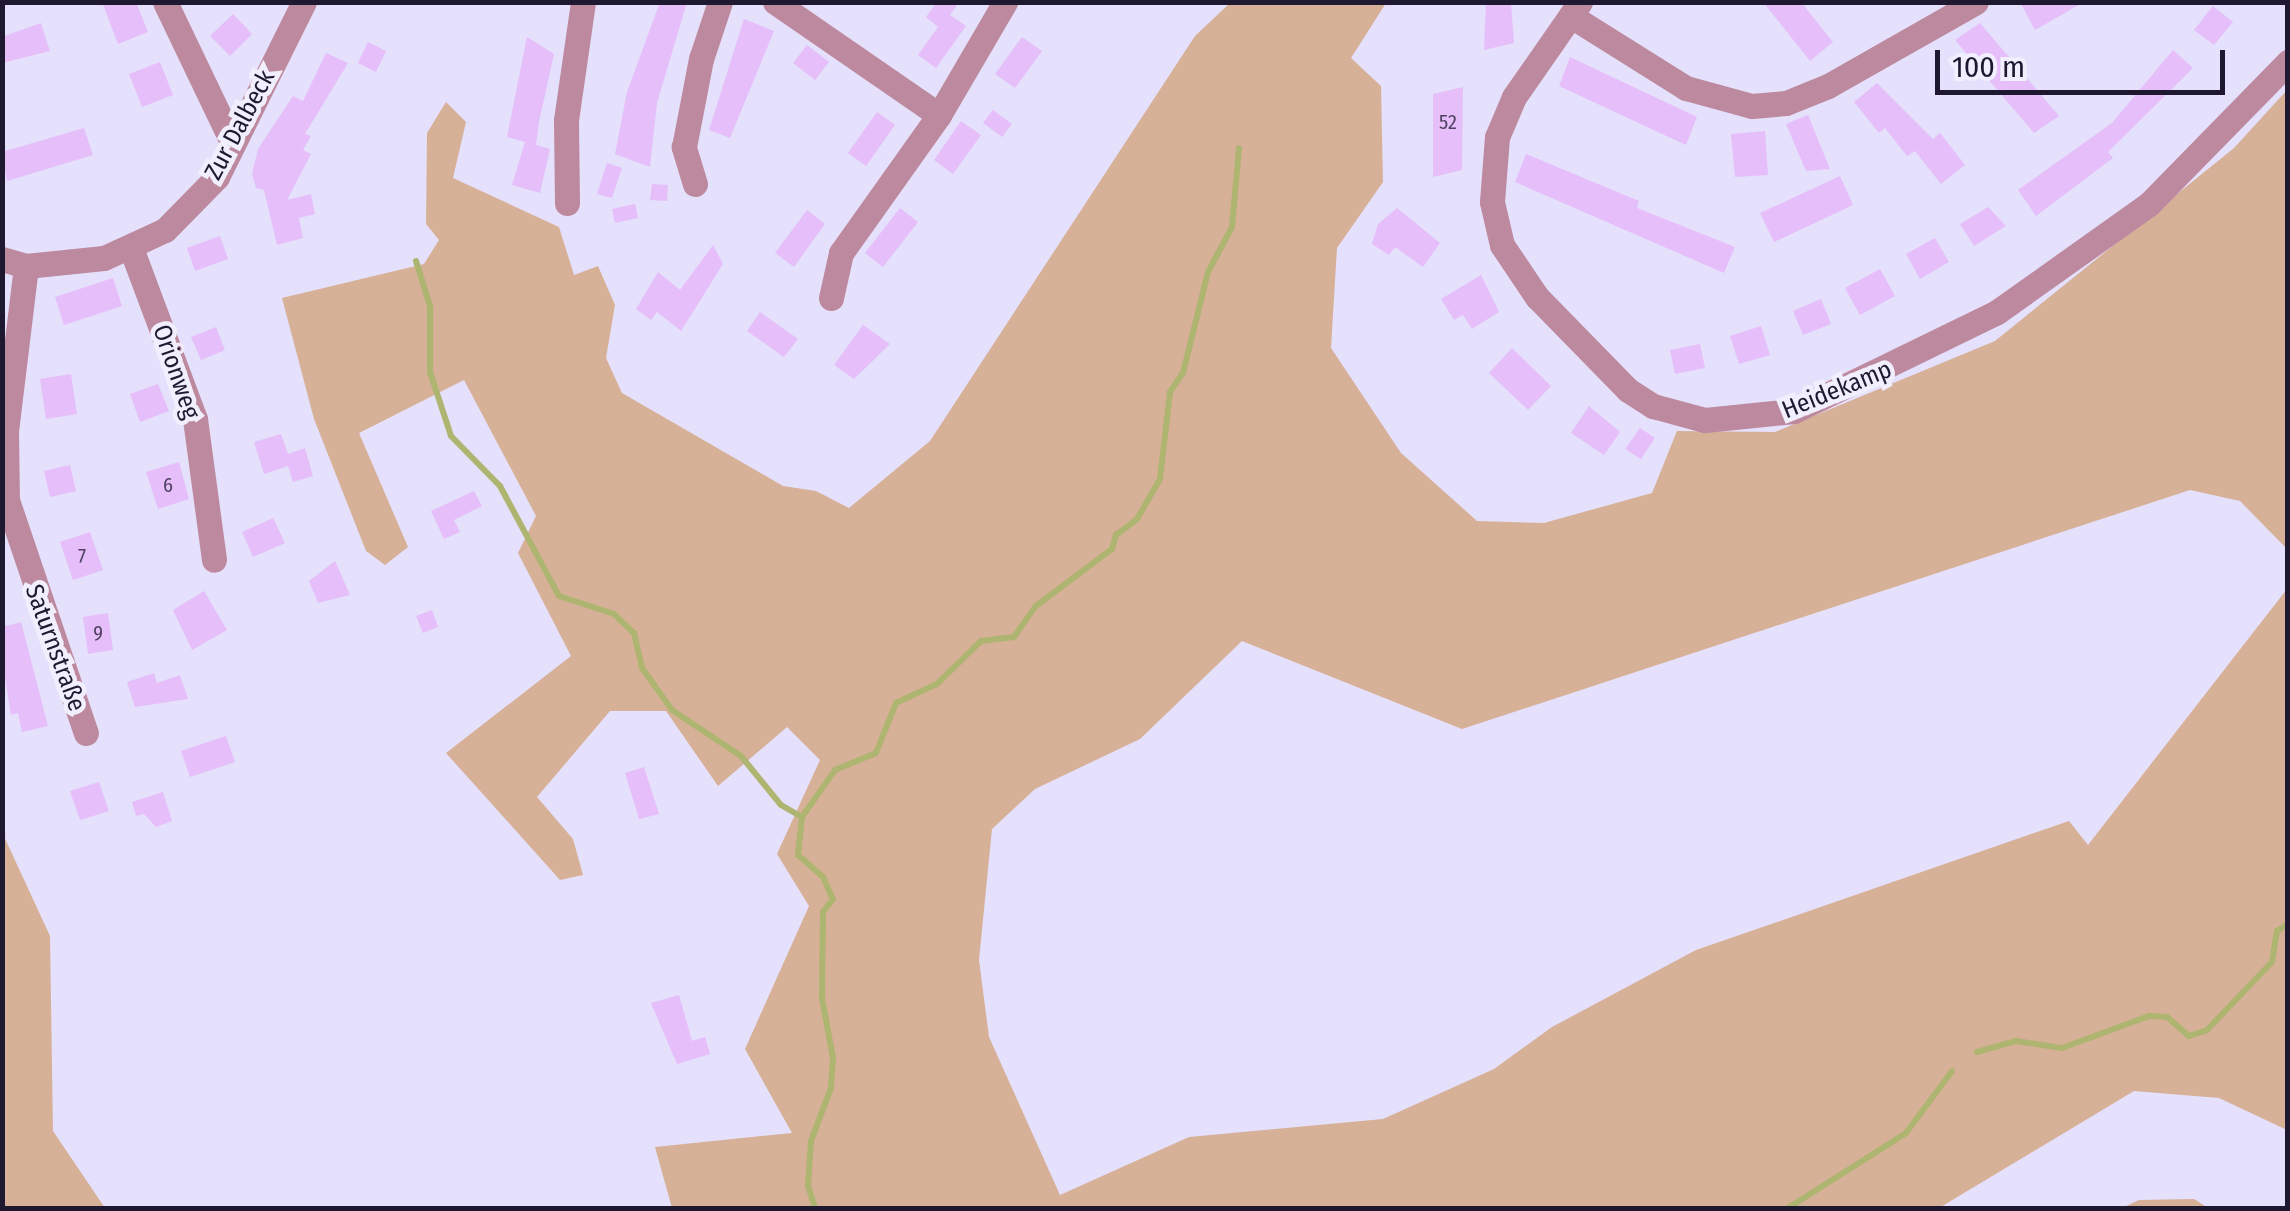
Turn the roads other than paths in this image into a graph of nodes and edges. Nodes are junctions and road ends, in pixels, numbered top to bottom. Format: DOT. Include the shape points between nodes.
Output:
graph roads {
  1 [pos="165,2"];
  2 [pos="304,2"];
  3 [pos="583,2"];
  4 [pos="720,2"];
  5 [pos="775,2"];
  6 [pos="1006,2"];
  7 [pos="1976,2"];
  8 [pos="1576,9"];
  9 [pos="2288,62"];
  10 [pos="939,115"];
  11 [pos="232,142"];
  12 [pos="695,184"];
  13 [pos="568,204"];
  14 [pos="131,248"];
  15 [pos="14,262"];
  16 [pos="830,298"];
  17 [pos="214,560"];
  18 [pos="86,733"];
  1 -- 11 [label="street"];
  2 -- 11 [label="street, Zur Dalbeck"];
  3 -- 13 [label="street" via="566,120"];
  4 -- 12 [label="street" via="700,59 684,147"];
  5 -- 10 [label="street"];
  6 -- 10 [label="street"];
  7 -- 8 [label="street" via="1828,86 1786,103 1752,106 1686,88"];
  8 -- 9 [label="street, Heidekamp" via="1514,97 1498,137 1492,202 1502,245 1537,297 1628,390 1653,406 1706,420 1794,411 1998,312 2149,204"];
  10 -- 16 [label="street" via="841,253"];
  11 -- 14 [label="street, Zur Dalbeck" via="217,177 194,204"];
  14 -- 15 [label="street, Zur Dalbeck" via="104,258"];
  14 -- 17 [label="street, Orionweg" via="195,419"];
  15 -- 18 [label="street, Saturnstraße" via="8,500"];
}
